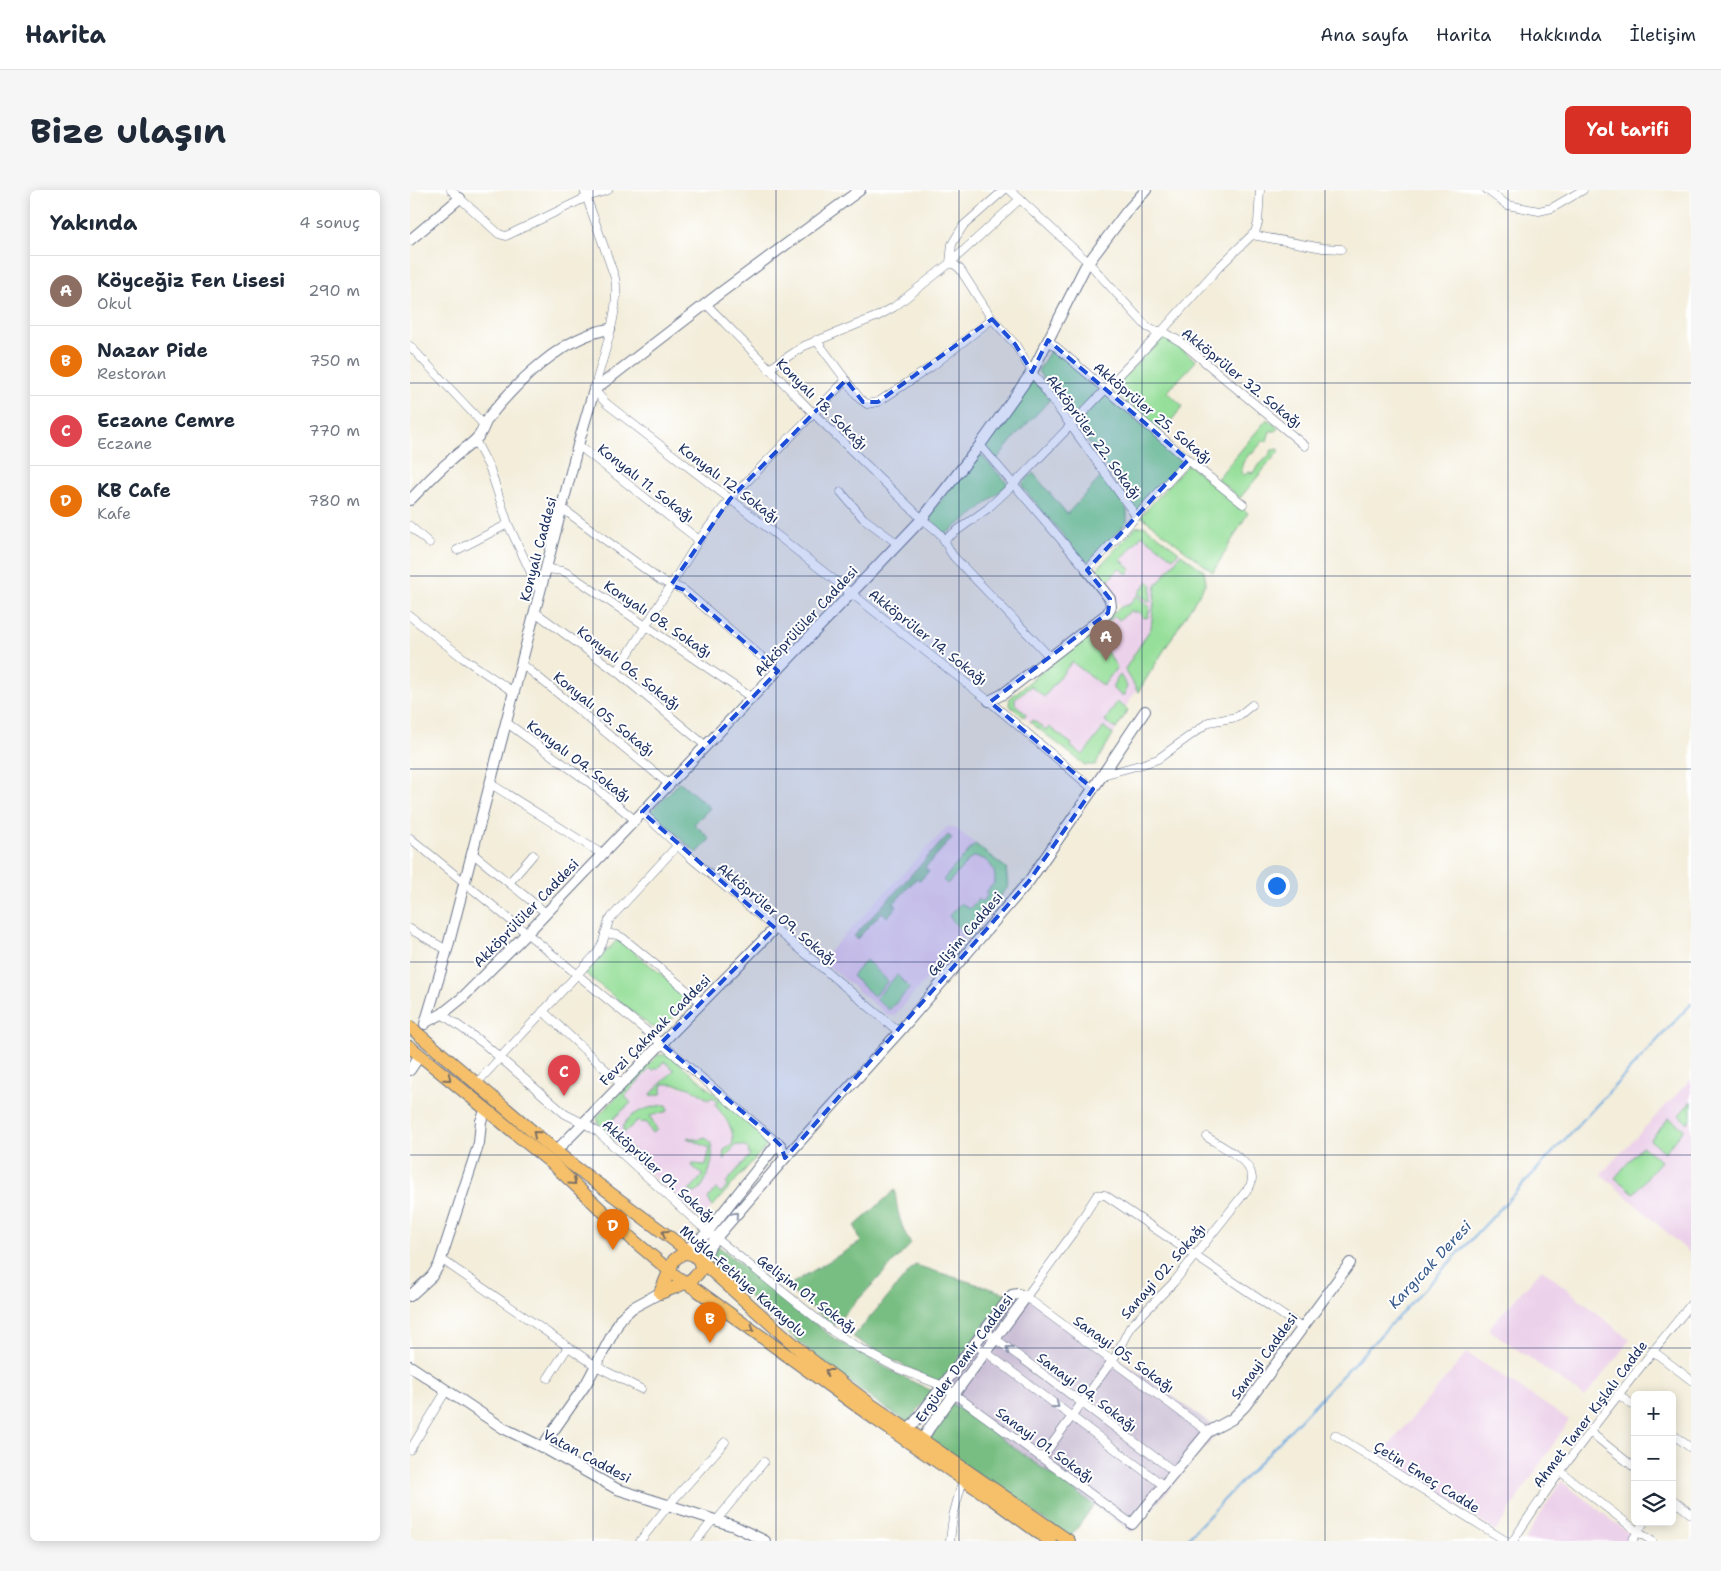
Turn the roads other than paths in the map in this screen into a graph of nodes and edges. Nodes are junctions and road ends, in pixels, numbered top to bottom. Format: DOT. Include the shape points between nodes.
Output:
graph roads {
  1 [pos="451,190"];
  2 [pos="608,190"];
  3 [pos="860,190"];
  4 [pos="1004,190"];
  5 [pos="1010,190"];
  6 [pos="1146,190"];
  7 [pos="1260,190"];
  8 [pos="1487,190"];
  9 [pos="1582,190"];
  10 [pos="586,194"];
  11 [pos="460,198"];
  12 [pos="1020,199"];
  13 [pos="1252,235"];
  14 [pos="410,240"];
  15 [pos="1341,249"];
  16 [pos="1088,262"];
  17 [pos="950,264"];
  18 [pos="706,304"];
  19 [pos="992,320"];
  20 [pos="610,329"];
  21 [pos="1162,331"];
  22 [pos="816,340"];
  23 [pos="1048,340"];
  24 [pos="410,346"];
  25 [pos="769,369"];
  26 [pos="1032,372"];
  27 [pos="846,380"];
  28 [pos="1105,389"];
  29 [pos="594,390"];
  30 [pos="813,413"];
  31 [pos="1071,424"];
  32 [pos="484,425"];
  33 [pos="475,440"];
  34 [pos="578,445"];
  35 [pos="980,445"];
  36 [pos="1305,446"];
  37 [pos="1188,460"];
  38 [pos="1013,484"];
  39 [pos="841,492"];
  40 [pos="410,499"];
  41 [pos="730,499"];
  42 [pos="1243,504"];
  43 [pos="563,509"];
  44 [pos="1136,516"];
  45 [pos="922,519"];
  46 [pos="508,524"];
  47 [pos="410,526"];
  48 [pos="699,540"];
  49 [pos="944,540"];
  50 [pos="429,543"];
  51 [pos="898,544"];
  52 [pos="457,550"];
  53 [pos="547,569"];
  54 [pos="1087,570"];
  55 [pos="671,585"];
  56 [pos="540,592"];
  57 [pos="851,593"];
  58 [pos="535,612"];
  59 [pos="410,616"];
  60 [pos="645,625"];
  61 [pos="1051,658"];
  62 [pos="522,664"];
  63 [pos="617,672"];
  64 [pos="778,672"];
  65 [pos="515,693"];
  66 [pos="752,698"];
  67 [pos="989,701"];
  68 [pos="1252,705"];
  69 [pos="1145,711"];
  70 [pos="507,723"];
  71 [pos="706,746"];
  72 [pos="1103,775"];
  73 [pos="491,784"];
  74 [pos="670,784"];
  75 [pos="1093,789"];
  76 [pos="638,816"];
  77 [pos="410,838"];
  78 [pos="418,844"];
  79 [pos="677,846"];
  80 [pos="410,850"];
  81 [pos="472,854"];
  82 [pos="602,854"];
  83 [pos="533,855"];
  84 [pos="465,882"];
  85 [pos="509,883"];
  86 [pos="546,913"];
  87 [pos="775,928"];
  88 [pos="410,929"];
  89 [pos="605,933"];
  90 [pos="526,934"];
  91 [pos="447,950"];
  92 [pos="577,974"];
  93 [pos="701,1002"];
  94 [pos="543,1011"];
  95 [pos="442,1014"];
  96 [pos="426,1022"];
  97 [pos="410,1027"];
  98 [pos="899,1032"];
  99 [pos="421,1036"];
  100 [pos="661,1043"];
  101 [pos="415,1051"];
  102 [pos="500,1058"];
  103 [pos="410,1070"];
  104 [pos="476,1084"];
  105 [pos="622,1084"];
  106 [pos="486,1109"];
  107 [pos="583,1123"];
  108 [pos="1207,1137"];
  109 [pos="778,1143"];
  110 [pos="556,1152"];
  111 [pos="785,1158"];
  112 [pos="712,1235"];
  113 [pos="1195,1256"];
  114 [pos="441,1259"];
  115 [pos="1350,1264"];
  116 [pos="686,1267"];
  117 [pos="660,1293"];
  118 [pos="410,1296"];
  119 [pos="1026,1297"];
  120 [pos="1691,1304"];
  121 [pos="1684,1313"];
  122 [pos="1691,1319"];
  123 [pos="1302,1328"];
  124 [pos="985,1331"];
  125 [pos="995,1338"];
  126 [pos="975,1344"];
  127 [pos="568,1347"];
  128 [pos="1653,1351"];
  129 [pos="985,1352"];
  130 [pos="1112,1361"];
  131 [pos="410,1366"];
  132 [pos="596,1366"];
  133 [pos="548,1378"];
  134 [pos="1691,1380"];
  135 [pos="943,1386"];
  136 [pos="641,1389"];
  137 [pos="446,1391"];
  138 [pos="954,1394"];
  139 [pos="1618,1394"];
  140 [pos="1082,1404"];
  141 [pos="1631,1404"];
  142 [pos="1072,1417"];
  143 [pos="908,1431"];
  144 [pos="1208,1432"];
  145 [pos="1590,1432"];
  146 [pos="1335,1435"];
  147 [pos="1675,1436"];
  148 [pos="922,1440"];
  149 [pos="725,1442"];
  150 [pos="542,1447"];
  151 [pos="1691,1448"];
  152 [pos="410,1450"];
  153 [pos="1042,1458"];
  154 [pos="764,1462"];
  155 [pos="1631,1465"];
  156 [pos="1174,1472"];
  157 [pos="1561,1472"];
  158 [pos="963,1479"];
  159 [pos="1164,1485"];
  160 [pos="1676,1501"];
  161 [pos="668,1506"];
  162 [pos="1691,1514"];
  163 [pos="714,1520"];
  164 [pos="1132,1524"];
  165 [pos="1642,1526"];
  166 [pos="1638,1532"];
  167 [pos="640,1541"];
  168 [pos="696,1541"];
  169 [pos="765,1541"];
  170 [pos="950,1541"];
  171 [pos="1050,1541"];
  172 [pos="1069,1541"];
  173 [pos="1506,1541"];
  174 [pos="1513,1541"];
  175 [pos="1632,1541"];
  176 [pos="1652,1541"];
  1 -- 11 [label="street"];
  2 -- 10 [label="street"];
  3 -- 18 [label="street"];
  4 -- 17 [label="street" via="963,226 952,244"];
  5 -- 12 [label="street, Akköprüler 32. Sokağı"];
  6 -- 16 [label="street, Akköprülüler Caddesi"];
  7 -- 13 [label="street" via="1258,228"];
  8 -- 9 [label="street" via="1507,205 1539,211 1552,208"];
  10 -- 11 [label="street" via="506,236 499,234"];
  10 -- 20 [label="street" via="616,284 617,298"];
  11 -- 14 [label="street"];
  12 -- 16 [label="street, Akköprüler 32. Sokağı"];
  12 -- 17 [label="street"];
  13 -- 15 [label="street"];
  13 -- 21 [label="street" via="1212,274"];
  16 -- 21 [label="street, Akköprüler 32. Sokağı" via="1147,327"];
  16 -- 23 [label="street, Akköprülüler Caddesi"];
  17 -- 19 [label="street, Akköprüler 22. Sokağı" via="960,269"];
  17 -- 22 [label="street" via="885,312"];
  18 -- 25 [label="street, Konyalı 18. Sokağı"];
  18 -- 29 [label="street"];
  19 -- 26 [label="street, Akköprüler 22. Sokağı" via="1012,340"];
  19 -- 27 [label="street" via="878,402 863,402"];
  20 -- 29 [label="street"];
  20 -- 32 [label="street" via="580,338 546,360"];
  21 -- 28 [label="street"];
  21 -- 36 [label="street, Akköprüler 32. Sokağı" via="1181,342"];
  22 -- 25 [label="street"];
  22 -- 27 [label="street"];
  23 -- 26 [label="street, Akköprülüler Caddesi"];
  23 -- 28 [label="street, Akköprüler 25. Sokağı"];
  24 -- 32 [label="street"];
  25 -- 30 [label="street, Konyalı 18. Sokağı"];
  26 -- 31 [label="street, Akköprüler 22. Sokağı"];
  26 -- 35 [label="street, Akköprülüler Caddesi"];
  27 -- 30 [label="street"];
  28 -- 31 [label="street"];
  28 -- 37 [label="street, Akköprüler 25. Sokağı"];
  29 -- 34 [label="street, Konyalı Caddesi"];
  29 -- 41 [label="street, Konyalı 12. Sokağı" via="607,404"];
  30 -- 41 [label="street"];
  30 -- 45 [label="street, Konyalı 18. Sokağı"];
  31 -- 38 [label="street"];
  31 -- 44 [label="street, Akköprüler 22. Sokağı"];
  32 -- 33 [label="street"];
  33 -- 40 [label="street"];
  33 -- 46 [label="street" via="490,469"];
  34 -- 43 [label="street, Konyalı Caddesi"];
  34 -- 48 [label="street, Konyalı 11. Sokağı"];
  35 -- 38 [label="street"];
  35 -- 45 [label="street, Akköprülüler Caddesi"];
  37 -- 42 [label="street, Akköprüler 25. Sokağı"];
  37 -- 44 [label="street"];
  38 -- 49 [label="street" via="987,509"];
  38 -- 54 [label="street"];
  39 -- 51 [label="street" via="867,521"];
  41 -- 48 [label="street"];
  41 -- 57 [label="street, Konyalı 12. Sokağı"];
  43 -- 53 [label="street, Konyalı Caddesi"];
  43 -- 55 [label="street"];
  44 -- 54 [label="street"];
  45 -- 49 [label="street, Konyalı 18. Sokağı"];
  45 -- 51 [label="street, Akköprülüler Caddesi"];
  46 -- 52 [label="street"];
  46 -- 56 [label="street"];
  47 -- 50 [label="street"];
  48 -- 55 [label="street"];
  49 -- 61 [label="street, Konyalı 18. Sokağı" via="948,551"];
  51 -- 57 [label="street, Akköprülüler Caddesi"];
  53 -- 56 [label="street, Konyalı Caddesi"];
  53 -- 60 [label="street, Konyalı 08. Sokağı" via="569,574"];
  54 -- 61 [label="street" via="1110,599 1110,610"];
  55 -- 60 [label="street"];
  55 -- 64 [label="street" via="684,590"];
  56 -- 58 [label="street, Konyalı Caddesi"];
  57 -- 64 [label="street, Akköprülüler Caddesi"];
  57 -- 67 [label="street, Akköprüler 14. Sokağı"];
  58 -- 62 [label="street, Konyalı Caddesi"];
  58 -- 63 [label="street, Konyalı 06. Sokağı"];
  59 -- 65 [label="street" via="463,658"];
  60 -- 63 [label="street"];
  60 -- 66 [label="street, Konyalı 08. Sokağı"];
  61 -- 67 [label="street"];
  62 -- 65 [label="street, Konyalı Caddesi"];
  62 -- 74 [label="street, Konyalı 05. Sokağı"];
  63 -- 71 [label="street, Konyalı 06. Sokağı"];
  64 -- 66 [label="street, Akköprülüler Caddesi"];
  65 -- 70 [label="street, Konyalı Caddesi"];
  66 -- 71 [label="street, Akköprülüler Caddesi"];
  67 -- 75 [label="street, Akköprüler 14. Sokağı"];
  68 -- 72 [label="street" via="1237,717 1209,722 1158,759"];
  69 -- 72 [label="street, Gelişim Caddesi"];
  70 -- 73 [label="street, Konyalı Caddesi"];
  70 -- 76 [label="street, Konyalı 04. Sokağı"];
  71 -- 74 [label="street, Akköprülüler Caddesi"];
  72 -- 75 [label="street, Gelişim Caddesi"];
  73 -- 81 [label="street, Konyalı Caddesi"];
  73 -- 82 [label="street"];
  74 -- 76 [label="street, Akköprülüler Caddesi"];
  75 -- 98 [label="street, Gelişim Caddesi" via="1029,881"];
  76 -- 79 [label="street, Akköprüler 09. Sokağı"];
  76 -- 82 [label="street, Akköprülüler Caddesi"];
  77 -- 78 [label="street"];
  78 -- 80 [label="street"];
  78 -- 84 [label="street"];
  79 -- 87 [label="street, Akköprüler 09. Sokağı"];
  79 -- 89 [label="street" via="609,920"];
  81 -- 84 [label="street, Konyalı Caddesi"];
  81 -- 85 [label="street"];
  82 -- 86 [label="street, Akköprülüler Caddesi"];
  83 -- 85 [label="street"];
  84 -- 90 [label="street"];
  84 -- 91 [label="street, Konyalı Caddesi"];
  85 -- 86 [label="street"];
  86 -- 90 [label="street, Akköprülüler Caddesi"];
  87 -- 93 [label="street, Fevzi Çakmak Caddesi"];
  87 -- 98 [label="street, Akköprüler 09. Sokağı"];
  88 -- 91 [label="street"];
  89 -- 92 [label="street" via="601,947"];
  89 -- 93 [label="street" via="623,938"];
  90 -- 92 [label="street"];
  90 -- 95 [label="street, Akköprülüler Caddesi"];
  91 -- 96 [label="street, Konyalı Caddesi"];
  92 -- 94 [label="street"];
  92 -- 100 [label="street"];
  93 -- 100 [label="street, Fevzi Çakmak Caddesi"];
  94 -- 102 [label="street"];
  94 -- 105 [label="street"];
  95 -- 96 [label="street, Akköprülüler Caddesi"];
  95 -- 102 [label="street, Akköprüler 01. Sokağı"];
  96 -- 99 [label="street, Konyalı Caddesi"];
  97 -- 99 [label="highway, Muğla-Fethiye Karayolu"];
  98 -- 111 [label="street, Gelişim Caddesi"];
  99 -- 104 [label="highway, Muğla-Fethiye Karayolu"];
  100 -- 105 [label="street, Fevzi Çakmak Caddesi"];
  100 -- 109 [label="street"];
  101 -- 103 [label="street"];
  101 -- 106 [label="highway, Muğla-Fethiye Karayolu, one-way"];
  102 -- 104 [label="street"];
  102 -- 107 [label="street, Akköprüler 01. Sokağı" via="565,1114"];
  110 -- 104 [label="highway, Muğla-Fethiye Karayolu, one-way"];
  105 -- 107 [label="street, Fevzi Çakmak Caddesi"];
  106 -- 114 [label="street" via="479,1143"];
  106 -- 116 [label="highway, Muğla-Fethiye Karayolu, one-way" via="572,1182 633,1240"];
  107 -- 110 [label="street, Fevzi Çakmak Caddesi"];
  107 -- 112 [label="street, Akköprüler 01. Sokağı" via="598,1132"];
  108 -- 113 [label="street, Sanayi 02. Sokağı" via="1242,1160 1252,1177 1250,1186"];
  109 -- 111 [label="street"];
  109 -- 112 [label="street, Gelişim Caddesi"];
  116 -- 110 [label="highway, Muğla-Fethiye Karayolu, one-way"];
  112 -- 111 [label="street, Gelişim Caddesi, one-way"];
  112 -- 116 [label="street, Gelişim Caddesi" via="710,1246"];
  112 -- 116 [label="street, Gelişim Caddesi" via="700,1240"];
  112 -- 135 [label="street, Gelişim 01. Sokağı" via="845,1340 903,1371"];
  113 -- 119 [label="street" via="1101,1194 1093,1200"];
  113 -- 123 [label="street"];
  113 -- 130 [label="street, Sanayi 02. Sokağı" via="1130,1327"];
  114 -- 118 [label="street" via="432,1276"];
  114 -- 127 [label="street"];
  115 -- 123 [label="street, Sanayi Caddesi"];
  116 -- 117 [label="highway"];
  116 -- 117 [label="highway"];
  143 -- 116 [label="highway, Muğla-Fethiye Karayolu, one-way"];
  116 -- 158 [label="highway, Muğla-Fethiye Karayolu, one-way" via="697,1290"];
  117 -- 132 [label="street" via="621,1318"];
  119 -- 124 [label="street, Ergüder Demir Caddesi" via="1012,1294"];
  119 -- 125 [label="street, Ergüder Demir Caddesi"];
  119 -- 130 [label="street, Sanayi 05. Sokağı"];
  120 -- 121 [label="street, Ahmet Taner Kışlalı Cadde"];
  121 -- 122 [label="street"];
  121 -- 128 [label="street, Ahmet Taner Kışlalı Cadde"];
  123 -- 144 [label="street, Sanayi Caddesi" via="1245,1406 1232,1419"];
  124 -- 125 [label="street, Sanayi 04. Sokağı"];
  124 -- 126 [label="street, Ergüder Demir Caddesi"];
  125 -- 129 [label="street, Ergüder Demir Caddesi"];
  140 -- 125 [label="street, Sanayi 04. Sokağı, one-way"];
  126 -- 129 [label="street"];
  126 -- 135 [label="street, Ergüder Demir Caddesi"];
  127 -- 132 [label="street"];
  127 -- 133 [label="street"];
  128 -- 134 [label="street"];
  128 -- 139 [label="street, Ahmet Taner Kışlalı Cadde"];
  129 -- 138 [label="street, Ergüder Demir Caddesi"];
  129 -- 142 [label="street, one-way"];
  130 -- 140 [label="street, Sanayi 02. Sokağı"];
  130 -- 144 [label="street, Sanayi 05. Sokağı"];
  131 -- 137 [label="street, Vatan Caddesi"];
  132 -- 136 [label="street"];
  132 -- 150 [label="street"];
  135 -- 138 [label="street, Sanayi 01. Sokağı"];
  135 -- 143 [label="street, Ergüder Demir Caddesi"];
  137 -- 150 [label="street, Vatan Caddesi" via="503,1428"];
  137 -- 152 [label="street"];
  138 -- 148 [label="street, Ergüder Demir Caddesi"];
  138 -- 153 [label="street, Sanayi 01. Sokağı"];
  139 -- 141 [label="street"];
  139 -- 145 [label="street, Ahmet Taner Kışlalı Cadde"];
  140 -- 142 [label="street, Sanayi 02. Sokağı"];
  140 -- 156 [label="street, Sanayi 04. Sokağı"];
  142 -- 153 [label="street, Sanayi 02. Sokağı"];
  142 -- 159 [label="street"];
  143 -- 148 [label="highway, Muğla-Fethiye Karayolu"];
  144 -- 156 [label="street, Sanayi Caddesi"];
  145 -- 155 [label="street"];
  145 -- 157 [label="street, Ahmet Taner Kışlalı Cadde"];
  146 -- 173 [label="street, Çetin Emeç Cadde"];
  147 -- 151 [label="street"];
  148 -- 172 [label="highway, Muğla-Fethiye Karayolu"];
  149 -- 161 [label="street"];
  150 -- 161 [label="street, Vatan Caddesi" via="617,1489"];
  153 -- 164 [label="street, Sanayi 01. Sokağı"];
  154 -- 163 [label="street"];
  156 -- 159 [label="street, Sanayi Caddesi"];
  157 -- 166 [label="street"];
  157 -- 174 [label="street, Ahmet Taner Kışlalı Cadde"];
  158 -- 170 [label="street"];
  158 -- 171 [label="highway, Muğla-Fethiye Karayolu"];
  159 -- 164 [label="street, Sanayi Caddesi"];
  160 -- 162 [label="street"];
  161 -- 163 [label="street, Vatan Caddesi"];
  161 -- 167 [label="street"];
  163 -- 168 [label="street"];
  163 -- 169 [label="street, Vatan Caddesi" via="740,1528"];
  165 -- 166 [label="street"];
  166 -- 175 [label="street"];
  166 -- 176 [label="street"];
}
